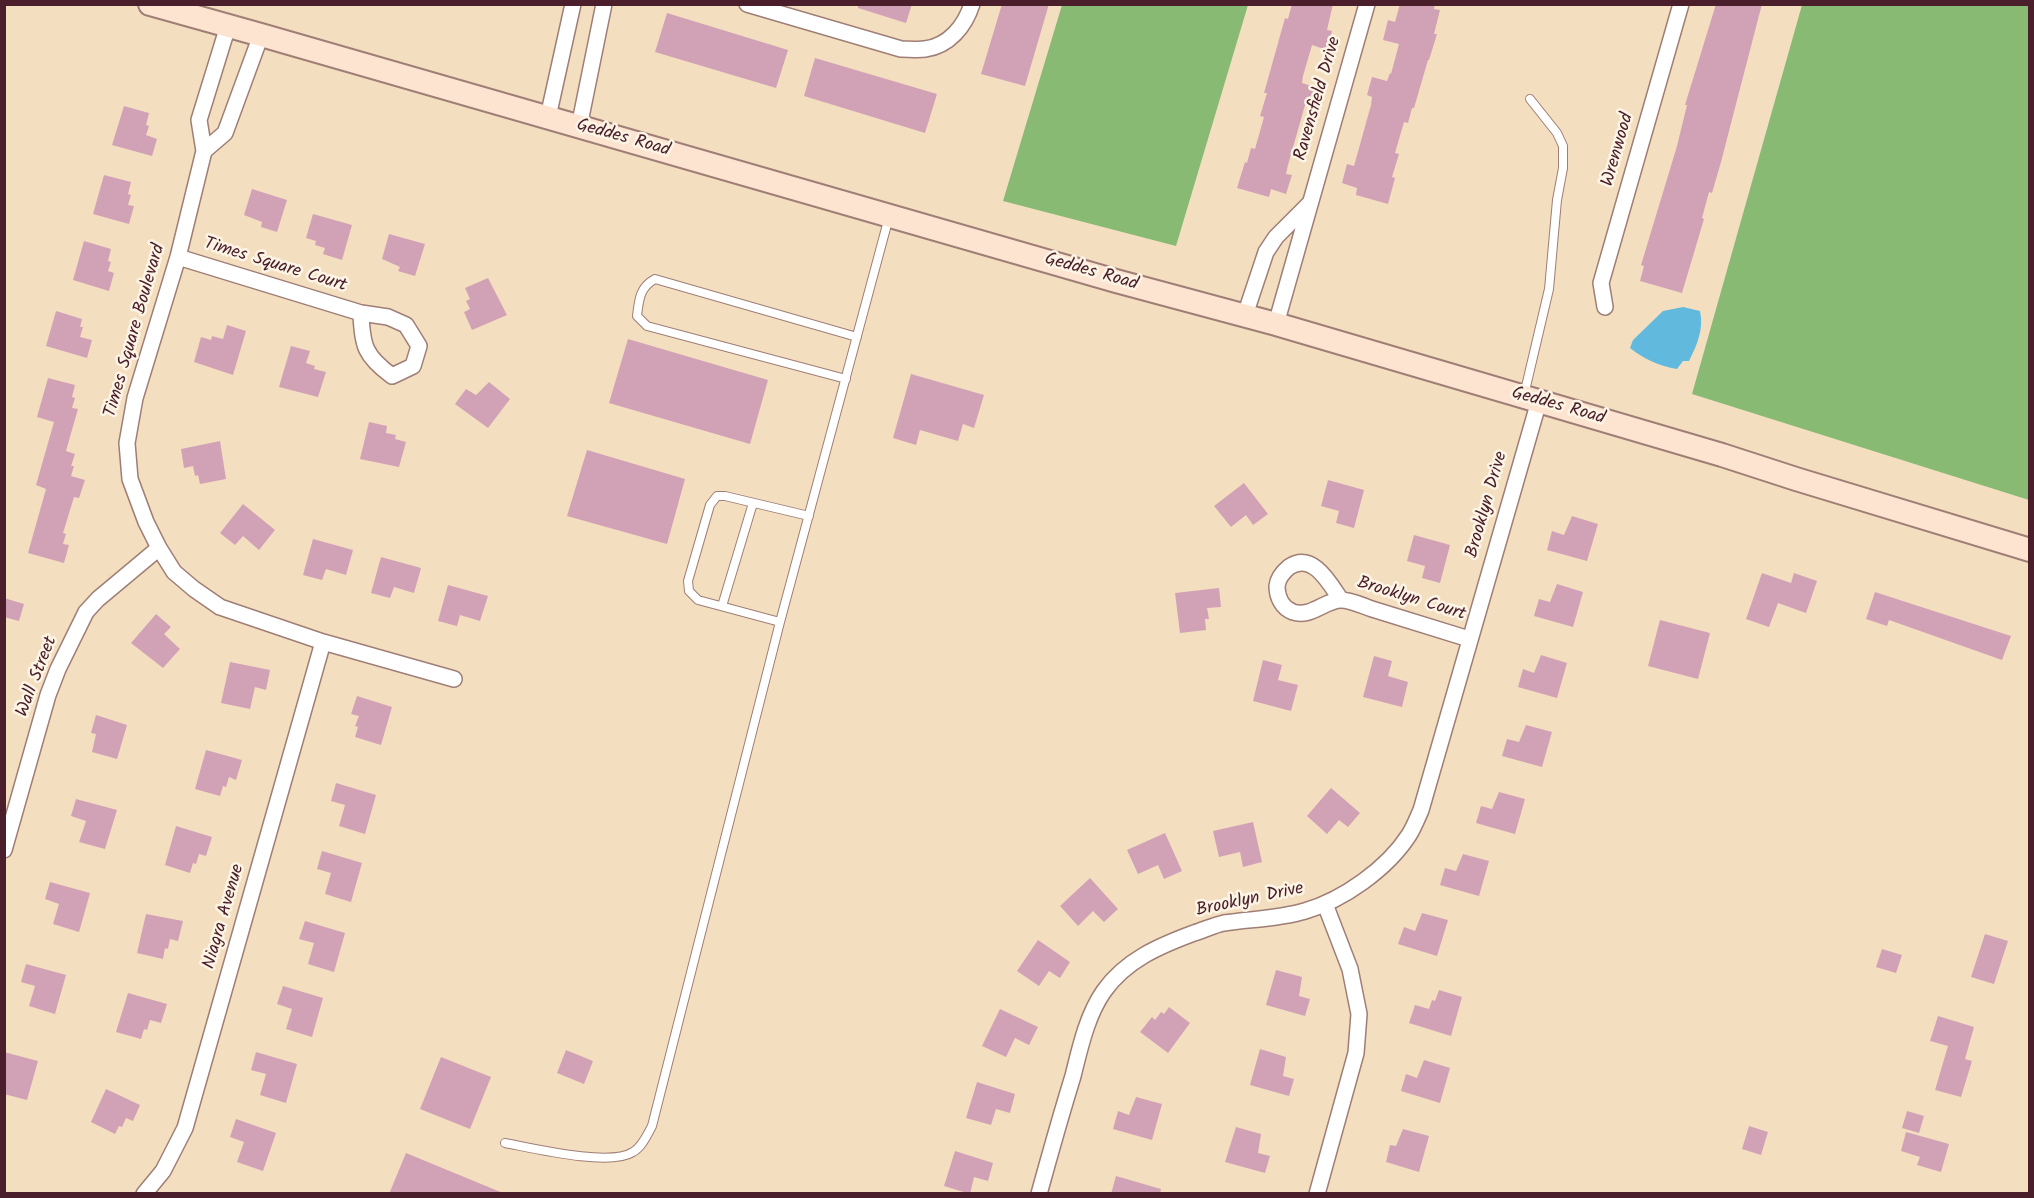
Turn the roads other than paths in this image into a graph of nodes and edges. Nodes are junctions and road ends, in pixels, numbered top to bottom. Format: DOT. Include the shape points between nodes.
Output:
graph roads {
  1 [pos="150,4"];
  2 [pos="573,4"];
  3 [pos="604,4"];
  4 [pos="747,4"];
  5 [pos="972,4"];
  6 [pos="1367,4"];
  7 [pos="1681,4"];
  8 [pos="228,26"];
  9 [pos="261,35"];
  10 [pos="1530,99"];
  11 [pos="548,117"];
  12 [pos="579,127"];
  13 [pos="204,151"];
  14 [pos="1310,204"];
  15 [pos="889,216"];
  16 [pos="178,257"];
  17 [pos="1605,307"];
  18 [pos="361,313"];
  19 [pos="1245,315"];
  20 [pos="1276,324"];
  21 [pos="857,337"];
  22 [pos="846,380"];
  23 [pos="1532,399"];
  24 [pos="753,503"];
  25 [pos="809,516"];
  26 [pos="159,548"];
  27 [pos="2030,550"];
  28 [pos="1341,600"];
  29 [pos="722,606"];
  30 [pos="780,622"];
  31 [pos="1469,639"];
  32 [pos="323,642"];
  33 [pos="454,679"];
  34 [pos="4,850"];
  35 [pos="1325,904"];
  36 [pos="505,1143"];
  37 [pos="144,1194"];
  38 [pos="1039,1194"];
  39 [pos="1317,1194"];
  1 -- 8 [label="main road, Geddes Road"];
  2 -- 11 [label="street"];
  3 -- 12 [label="street"];
  4 -- 5 [label="street" via="901,49 941,44 964,24"];
  6 -- 14 [label="street, Ravensfield Drive"];
  7 -- 17 [label="street, Wrenwood" via="1601,284"];
  8 -- 9 [label="main road, Geddes Road"];
  8 -- 13 [label="street, Times Square Boulevard" via="199,120"];
  9 -- 11 [label="main road, Geddes Road"];
  9 -- 13 [label="street" via="225,133"];
  10 -- 23 [label="lane" via="1563,146 1549,289"];
  11 -- 12 [label="main road, Geddes Road"];
  12 -- 15 [label="main road, Geddes Road"];
  13 -- 16 [label="street, Times Square Boulevard"];
  14 -- 19 [label="street, Ravensfield Drive" via="1266,252"];
  14 -- 20 [label="street, Ravensfield Drive"];
  15 -- 19 [label="main road, Geddes Road"];
  15 -- 21 [label="lane"];
  16 -- 18 [label="street, Times Square Court"];
  16 -- 26 [label="street, Times Square Boulevard" via="135,398 127,443 136,500"];
  18 -- 18 [label="street, Times Square Court" via="362,339 374,362 392,376 413,366 419,346 406,325 388,317"];
  19 -- 20 [label="main road, Geddes Road"];
  20 -- 23 [label="main road, Geddes Road"];
  21 -- 22 [label="lane"];
  21 -- 22 [label="lane" via="655,279 646,284 639,300 637,316 646,326"];
  22 -- 25 [label="lane"];
  23 -- 27 [label="main road, Geddes Road"];
  23 -- 31 [label="street, Brooklyn Drive"];
  24 -- 25 [label="lane"];
  24 -- 29 [label="lane"];
  24 -- 29 [label="lane" via="717,496 710,506 688,581 689,591 698,600"];
  25 -- 30 [label="lane"];
  26 -- 32 [label="street, Times Square Boulevard" via="174,572 220,607"];
  26 -- 34 [label="street, Wall Street" via="98,599 76,631 48,695"];
  28 -- 31 [label="street, Brooklyn Court"];
  29 -- 30 [label="lane"];
  30 -- 36 [label="lane" via="652,1126 633,1153 614,1159"];
  31 -- 35 [label="street, Brooklyn Drive" via="1421,810 1410,834 1378,869"];
  32 -- 33 [label="street, Times Square Boulevard"];
  32 -- 37 [label="street, Niagra Avenue" via="185,1128 163,1170"];
  35 -- 38 [label="street, Brooklyn Drive" via="1269,919 1221,924 1166,943 1124,968 1104,992 1084,1035"];
  35 -- 39 [label="street" via="1350,969 1359,1014 1356,1053"];
}
